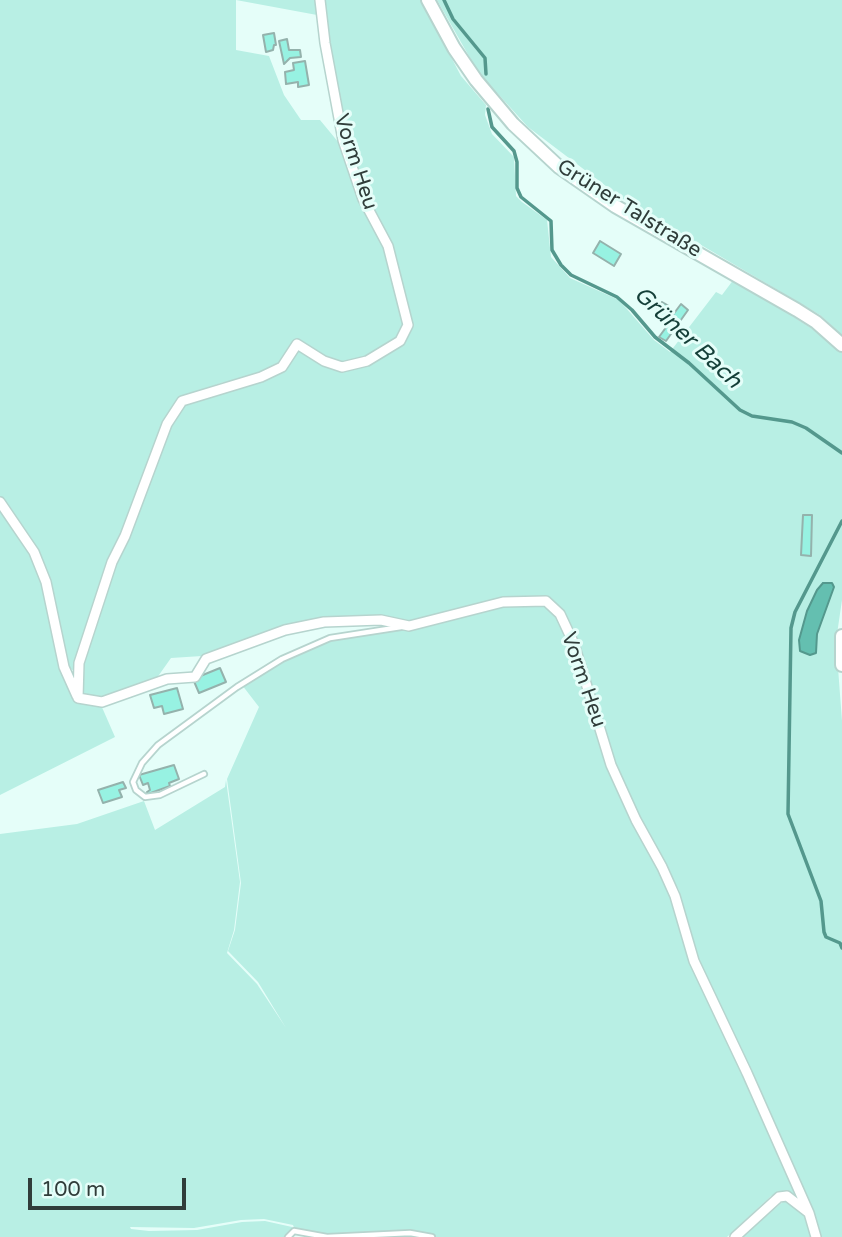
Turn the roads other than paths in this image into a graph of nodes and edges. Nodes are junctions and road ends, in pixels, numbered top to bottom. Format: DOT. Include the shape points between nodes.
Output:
graph roads {
  1 [pos="320,0"];
  2 [pos="428,0"];
  3 [pos="842,345"];
  4 [pos="0,502"];
  5 [pos="409,626"];
  6 [pos="842,636"];
  7 [pos="842,665"];
  8 [pos="78,698"];
  9 [pos="204,774"];
  10 [pos="809,1213"];
  11 [pos="288,1237"];
  12 [pos="432,1237"];
  13 [pos="735,1237"];
  14 [pos="816,1237"];
  1 -- 8 [label="street, Vorm Heu" via="344,140 363,199 388,246 408,325 400,341 367,361 342,367 297,344 282,367 182,401 167,424 112,562 79,663"];
  2 -- 3 [label="main road, Grüner Talstraße" via="476,80 551,161 615,206 806,316"];
  4 -- 8 [label="street" via="34,552 46,582 64,667"];
  5 -- 8 [label="street, Vorm Heu" via="353,620 285,630 206,659 195,677 167,679 102,702"];
  5 -- 9 [label="lane" via="330,638 282,659 158,745 133,782 145,797 160,795"];
  5 -- 10 [label="street, Vorm Heu" via="526,600 546,601 560,614 574,644 611,765 667,877 694,961"];
  6 -- 7 [label="main road"];
  10 -- 13 [label="street" via="788,1196 779,1197"];
  10 -- 14 [label="street, Vorm Heu"];
  11 -- 12 [label="lane" via="294,1231 327,1237 410,1233"];
}
